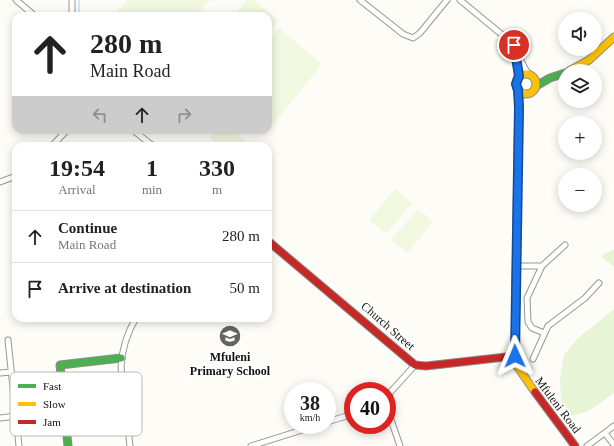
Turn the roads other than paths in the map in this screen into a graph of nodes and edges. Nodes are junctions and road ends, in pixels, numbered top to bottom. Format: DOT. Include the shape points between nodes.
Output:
graph roads {
  1 [pos="16,0"];
  2 [pos="72,0"];
  3 [pos="360,0"];
  4 [pos="447,0"];
  5 [pos="460,0"];
  6 [pos="30,12"];
  7 [pos="72,12"];
  8 [pos="614,37"];
  9 [pos="514,45"];
  10 [pos="582,64"];
  11 [pos="530,75"];
  12 [pos="558,75"];
  13 [pos="519,76"];
  14 [pos="550,78"];
  15 [pos="536,86"];
  16 [pos="518,90"];
  17 [pos="527,94"];
  18 [pos="519,108"];
  19 [pos="63,134"];
  20 [pos="138,134"];
  21 [pos="56,142"];
  22 [pos="148,142"];
  23 [pos="12,178"];
  24 [pos="0,182"];
  25 [pos="272,244"];
  26 [pos="565,245"];
  27 [pos="516,266"];
  28 [pos="542,266"];
  29 [pos="599,283"];
  30 [pos="134,322"];
  31 [pos="544,333"];
  32 [pos="8,340"];
  33 [pos="515,356"];
  34 [pos="121,358"];
  35 [pos="533,359"];
  36 [pos="415,365"];
  37 [pos="10,372"];
  38 [pos="11,372"];
  39 [pos="61,372"];
  40 [pos="122,372"];
  41 [pos="0,373"];
  42 [pos="396,386"];
  43 [pos="10,417"];
  44 [pos="0,418"];
  45 [pos="614,426"];
  46 [pos="605,433"];
  47 [pos="289,434"];
  48 [pos="396,434"];
  49 [pos="18,436"];
  50 [pos="67,436"];
  51 [pos="129,436"];
  52 [pos="614,445"];
  53 [pos="19,446"];
  54 [pos="68,446"];
  55 [pos="130,446"];
  56 [pos="251,446"];
  57 [pos="400,446"];
  58 [pos="575,446"];
  59 [pos="587,446"];
  1 -- 6 [label="street"];
  2 -- 7 [label="street"];
  3 -- 4 [label="street" via="403,34 413,38"];
  5 -- 9 [label="street"];
  8 -- 10 [label="street"];
  9 -- 11 [label="street"];
  9 -- 13 [label="street"];
  11 -- 13 [label="street"];
  11 -- 14 [label="street"];
  11 -- 15 [label="street"];
  12 -- 14 [label="street"];
  13 -- 16 [label="street" via="516,84"];
  14 -- 15 [label="street"];
  15 -- 17 [label="street"];
  16 -- 17 [label="street"];
  16 -- 18 [label="street"];
  17 -- 18 [label="street"];
  18 -- 27 [label="street"];
  19 -- 21 [label="street"];
  20 -- 22 [label="street"];
  23 -- 24 [label="street"];
  25 -- 36 [label="street, Church Street"];
  26 -- 28 [label="street"];
  27 -- 28 [label="street"];
  27 -- 33 [label="street"];
  28 -- 31 [label="street" via="529,292 527,303 530,325"];
  29 -- 31 [label="street" via="585,298 551,322"];
  30 -- 34 [label="street"];
  31 -- 35 [label="street"];
  32 -- 38 [label="street"];
  33 -- 36 [label="street, Church Street"];
  33 -- 58 [label="street, Mfuleni Road" via="523,376"];
  34 -- 39 [label="street" via="60,365"];
  34 -- 40 [label="street"];
  36 -- 42 [label="street"];
  37 -- 41 [label="street"];
  43 -- 44 [label="street"];
  45 -- 46 [label="street"];
  46 -- 52 [label="street"];
  46 -- 59 [label="street"];
  47 -- 56 [label="street"];
  48 -- 57 [label="street"];
  49 -- 53 [label="street"];
  50 -- 54 [label="street"];
  51 -- 55 [label="street"];
}
